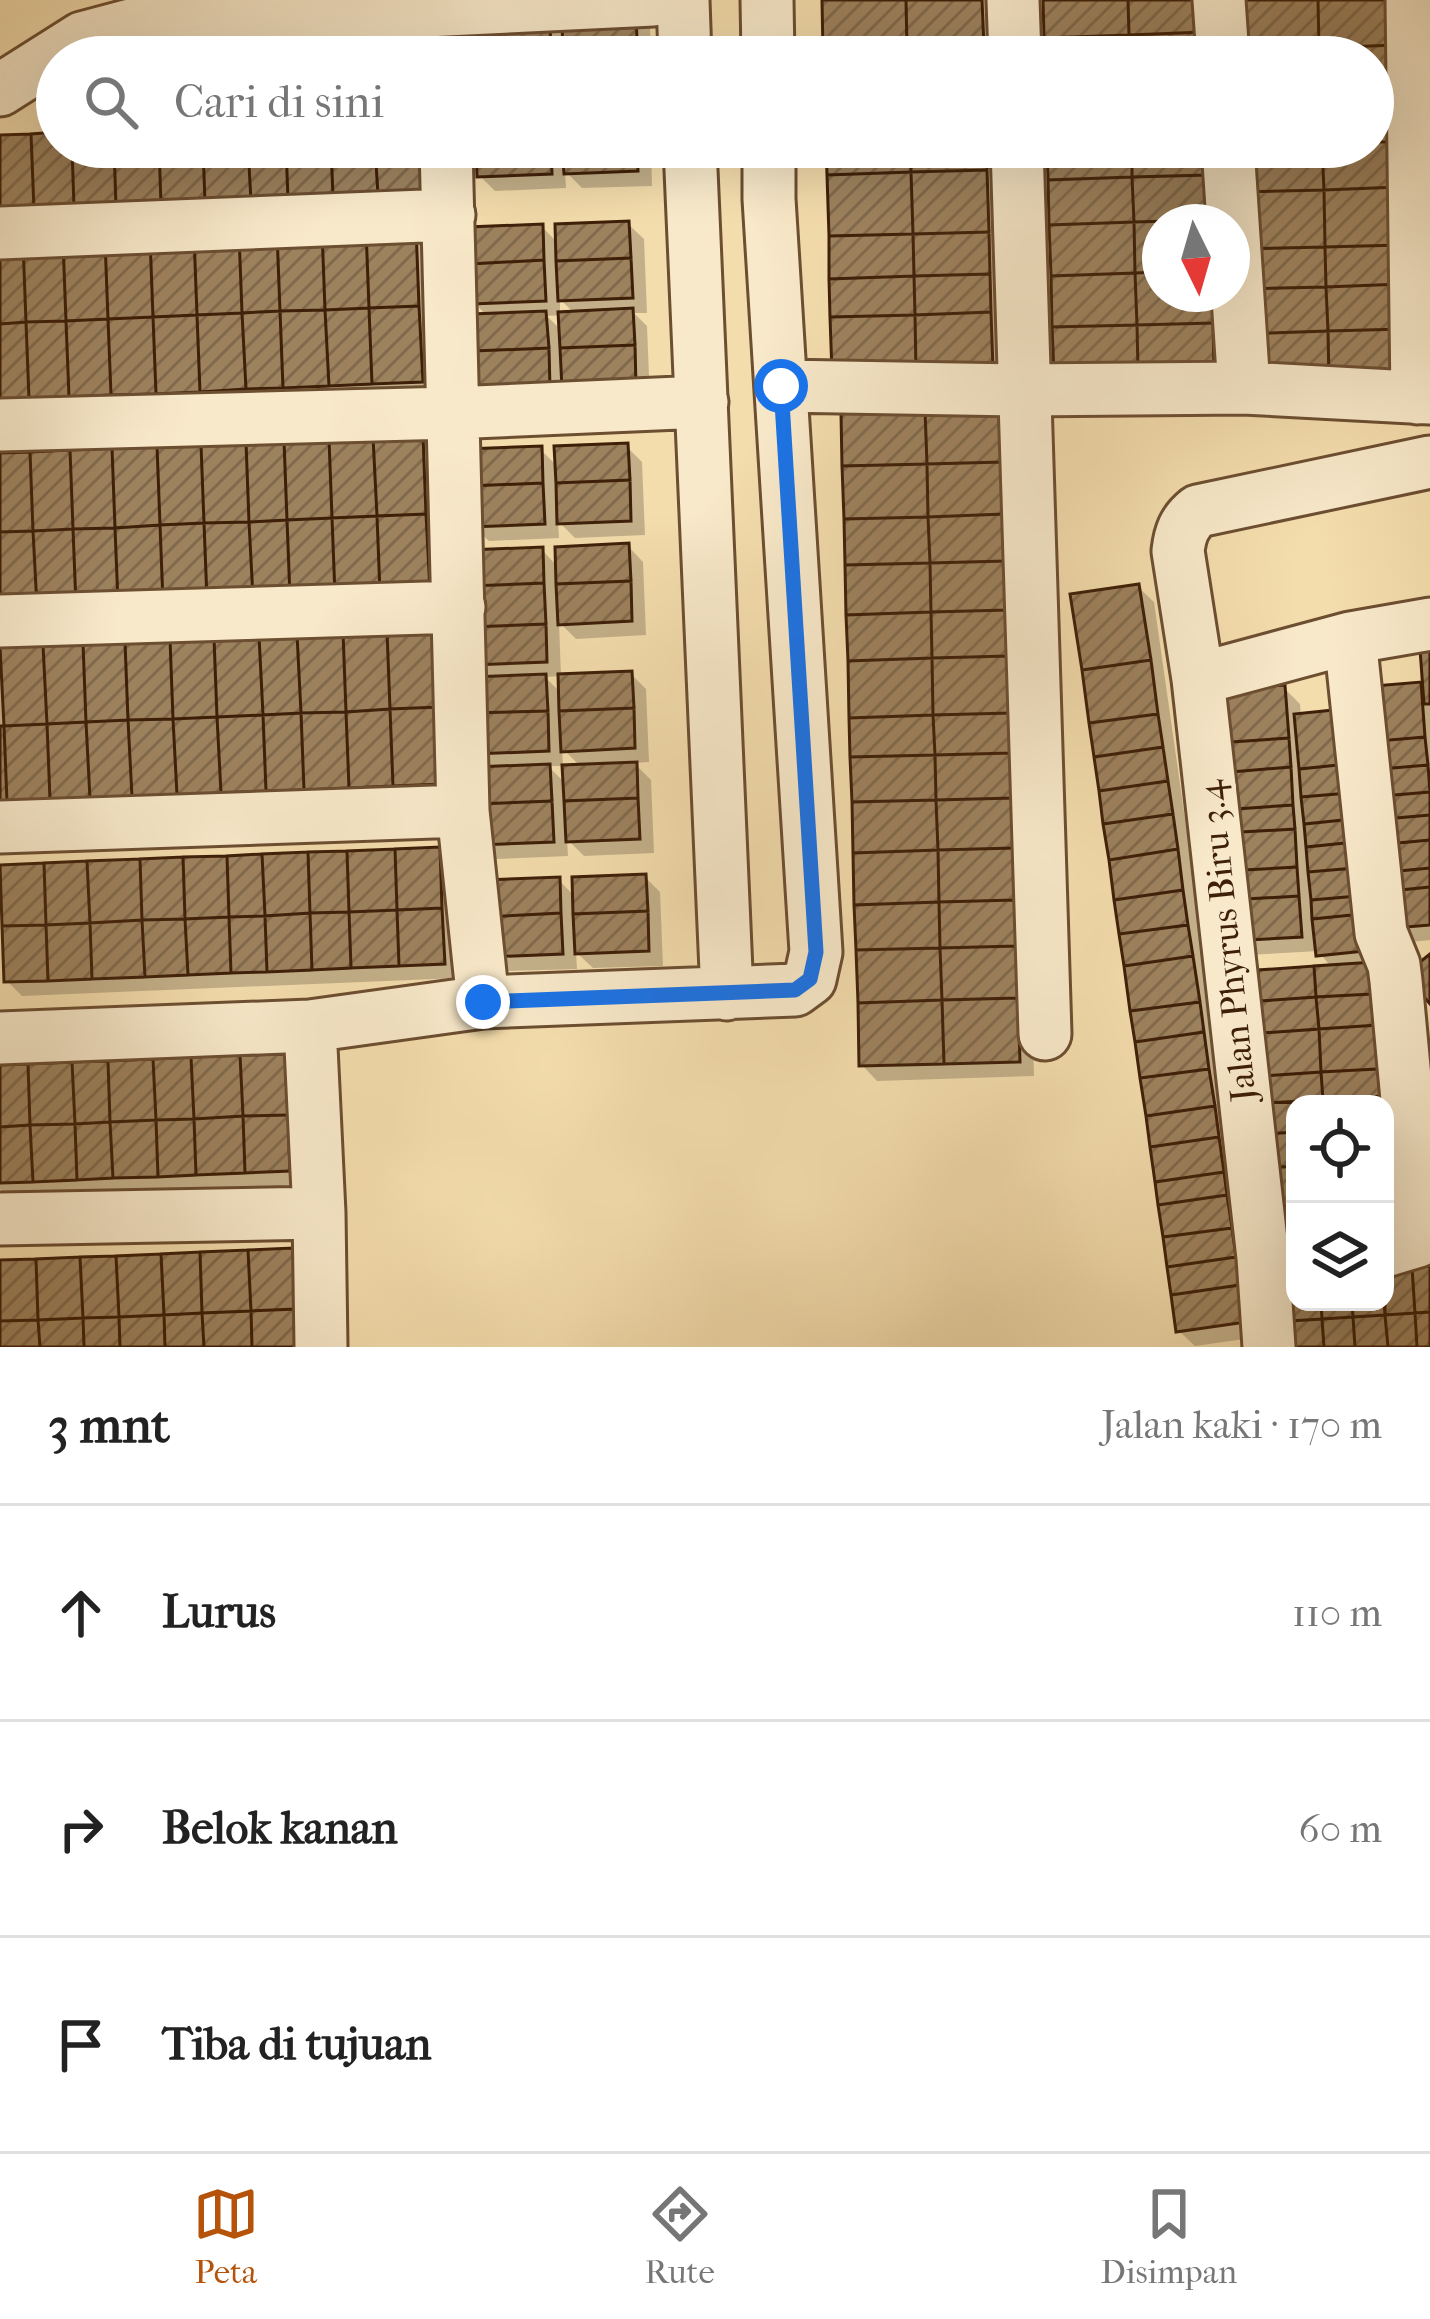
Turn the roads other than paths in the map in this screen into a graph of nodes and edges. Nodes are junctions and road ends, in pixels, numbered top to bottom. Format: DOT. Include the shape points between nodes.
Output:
graph roads {
  1 [pos="652,0"];
  2 [pos="682,0"];
  3 [pos="767,0"];
  4 [pos="1013,0"];
  5 [pos="1219,0"];
  6 [pos="1412,0"];
  7 [pos="441,23"];
  8 [pos="90,36"];
  9 [pos="684,36"];
  10 [pos="768,36"];
  11 [pos="1014,36"];
  12 [pos="1222,36"];
  13 [pos="36,67"];
  14 [pos="0,90"];
  15 [pos="447,168"];
  16 [pos="691,168"];
  17 [pos="769,168"];
  18 [pos="1018,168"];
  19 [pos="1229,168"];
  20 [pos="449,214"];
  21 [pos="0,233"];
  22 [pos="781,386"];
  23 [pos="1244,388"];
  24 [pos="1023,391"];
  25 [pos="1424,398"];
  26 [pos="702,402"];
  27 [pos="451,412"];
  28 [pos="0,424"];
  29 [pos="1430,462"];
  30 [pos="460,607"];
  31 [pos="0,621"];
  32 [pos="1430,624"];
  33 [pos="1350,638"];
  34 [pos="1198,679"];
  35 [pos="463,812"];
  36 [pos="0,827"];
  37 [pos="1396,981"];
  38 [pos="727,994"];
  39 [pos="483,1002"];
  40 [pos="1430,1022"];
  41 [pos="310,1026"];
  42 [pos="1045,1034"];
  43 [pos="0,1038"];
  44 [pos="320,1213"];
  45 [pos="0,1219"];
  46 [pos="1411,1246"];
  47 [pos="1279,1257"];
  48 [pos="321,1347"];
  49 [pos="1269,1347"];
  1 -- 7 [label="street"];
  2 -- 9 [label="street"];
  3 -- 10 [label="street"];
  4 -- 11 [label="street"];
  5 -- 12 [label="street"];
  6 -- 25 [label="street"];
  7 -- 8 [label="street" via="131,25"];
  13 -- 14 [label="street"];
  15 -- 20 [label="street"];
  16 -- 26 [label="street"];
  17 -- 22 [label="street"];
  18 -- 24 [label="street"];
  19 -- 23 [label="street"];
  20 -- 21 [label="street"];
  20 -- 27 [label="street"];
  22 -- 24 [label="street"];
  22 -- 38 [label="street" via="816,952 810,979 795,990"];
  23 -- 24 [label="street"];
  23 -- 25 [label="street"];
  24 -- 42 [label="street"];
  26 -- 27 [label="street"];
  26 -- 38 [label="street"];
  27 -- 28 [label="street"];
  27 -- 30 [label="street"];
  29 -- 34 [label="street, Jalan Phyrus Biru 3.4" via="1190,518 1178,551"];
  30 -- 31 [label="street"];
  30 -- 35 [label="street"];
  32 -- 33 [label="street"];
  33 -- 34 [label="street"];
  33 -- 37 [label="street" via="1382,933"];
  34 -- 47 [label="street, Jalan Phyrus Biru 3.4"];
  35 -- 36 [label="street"];
  35 -- 39 [label="street"];
  37 -- 40 [label="street"];
  37 -- 46 [label="street"];
  38 -- 39 [label="street"];
  39 -- 41 [label="street"];
  41 -- 43 [label="street"];
  41 -- 44 [label="street"];
  44 -- 45 [label="street"];
  44 -- 48 [label="street"];
  47 -- 49 [label="street, Jalan Phyrus Biru 3.4"];
}
